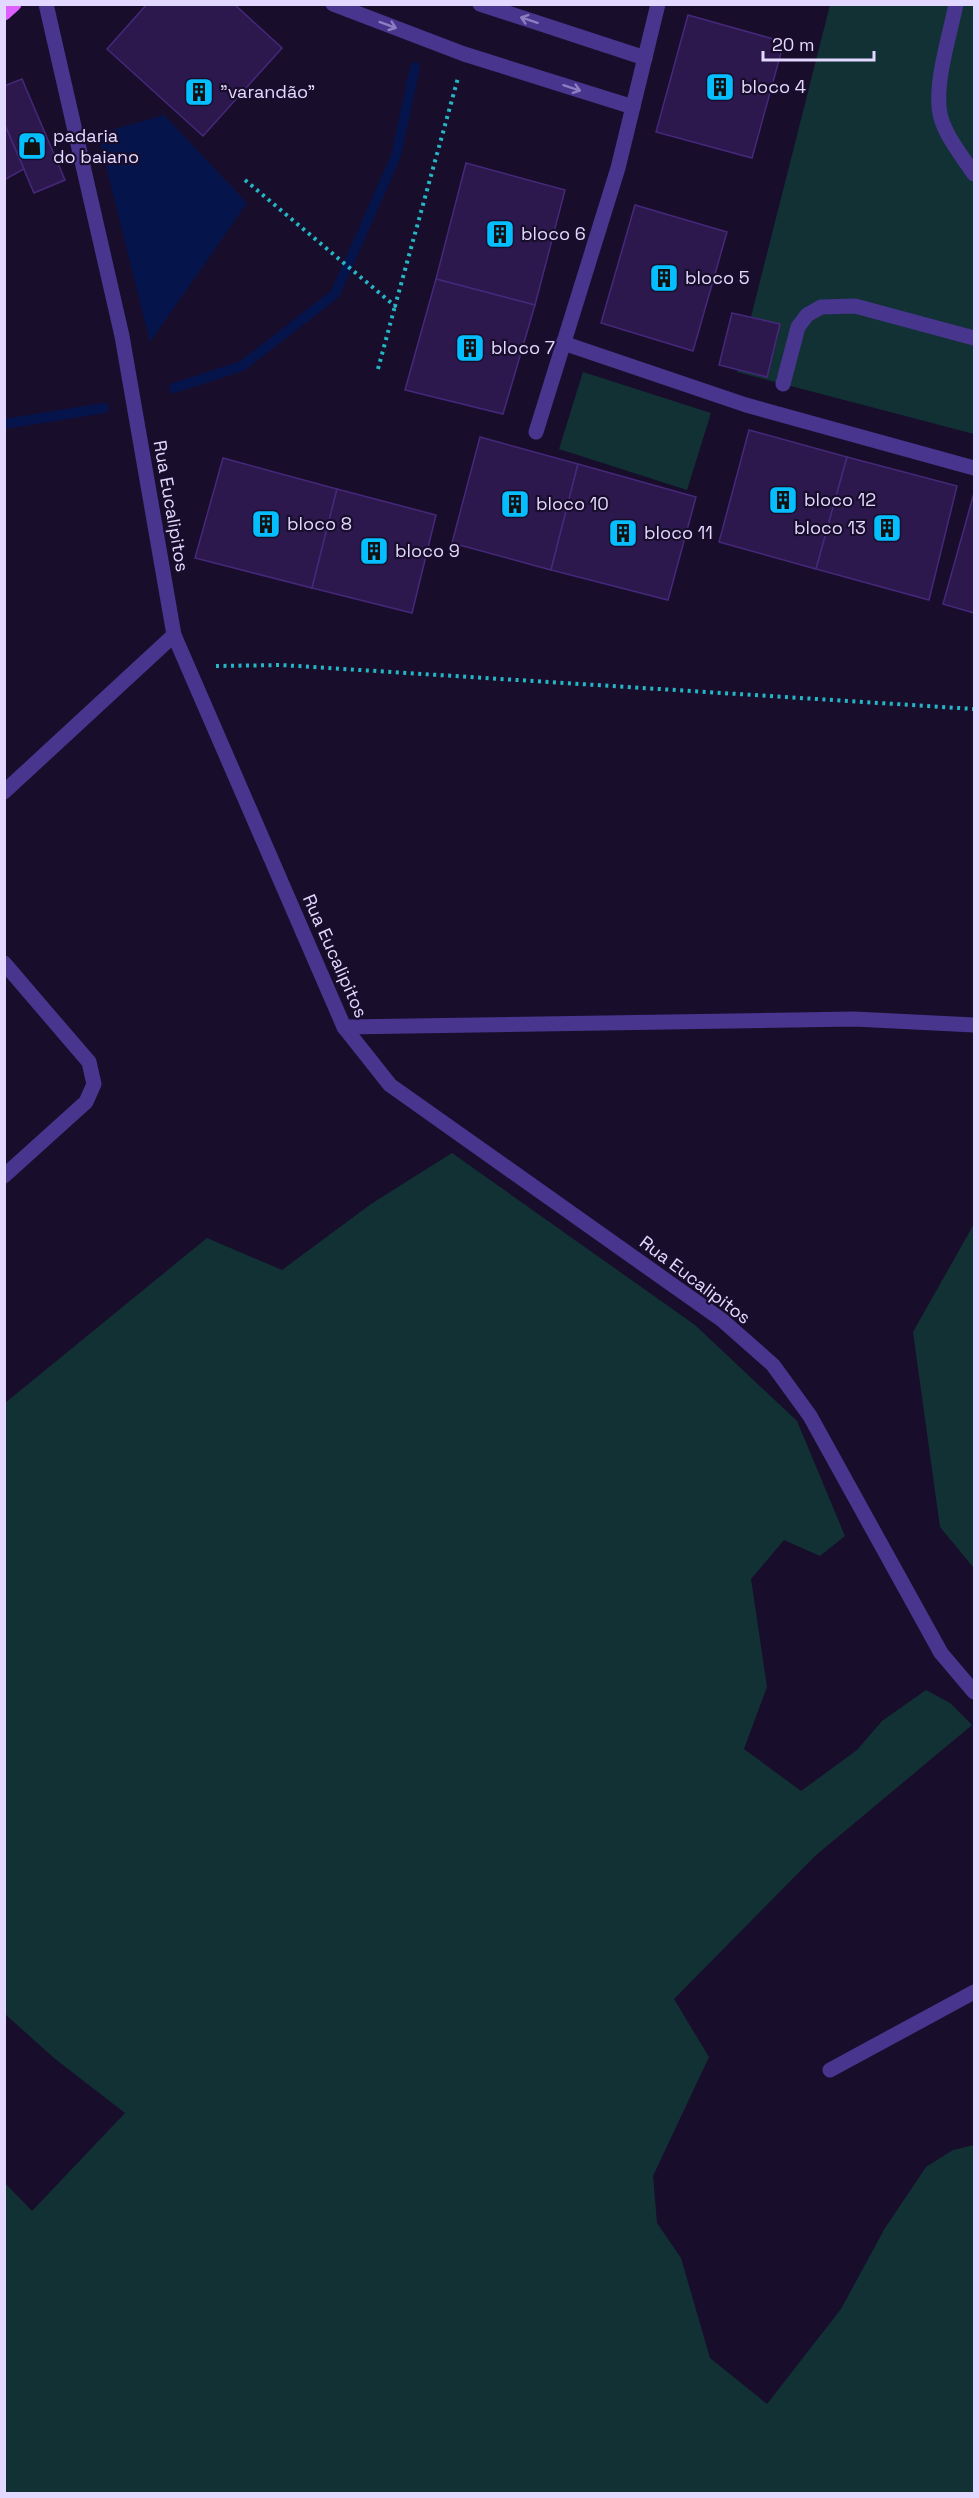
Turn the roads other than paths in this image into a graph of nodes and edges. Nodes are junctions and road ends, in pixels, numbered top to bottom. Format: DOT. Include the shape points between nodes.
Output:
graph roads {
  1 [pos="14,4"];
  2 [pos="46,4"];
  3 [pos="480,4"];
  4 [pos="658,4"];
  5 [pos="956,4"];
  6 [pos="336,5"];
  7 [pos="4,14"];
  8 [pos="645,58"];
  9 [pos="633,107"];
  10 [pos="975,174"];
  11 [pos="975,338"];
  12 [pos="563,343"];
  13 [pos="783,384"];
  14 [pos="536,432"];
  15 [pos="975,468"];
  16 [pos="174,635"];
  17 [pos="4,792"];
  18 [pos="4,963"];
  19 [pos="975,1025"];
  20 [pos="344,1027"];
  21 [pos="4,1176"];
  22 [pos="975,1692"];
  23 [pos="975,1992"];
  24 [pos="830,2070"];
  1 -- 7 [label="main road"];
  2 -- 16 [label="street, Rua Eucalipitos" via="123,336"];
  8 -- 3 [label="street, one-way"];
  4 -- 8 [label="street"];
  5 -- 10 [label="street" via="943,71 940,113 947,133"];
  6 -- 9 [label="street, one-way" via="464,54"];
  8 -- 9 [label="street"];
  9 -- 12 [label="street"];
  11 -- 13 [label="street" via="855,306 821,307 807,315 798,327"];
  12 -- 14 [label="street"];
  12 -- 15 [label="street" via="746,405"];
  16 -- 17 [label="street"];
  16 -- 20 [label="street, Rua Eucalipitos"];
  18 -- 21 [label="street" via="89,1062 94,1084 86,1102"];
  19 -- 20 [label="street" via="854,1019"];
  20 -- 22 [label="street, Rua Eucalipitos" via="390,1085 722,1320 773,1365 810,1416 941,1653"];
  23 -- 24 [label="street"];
}
